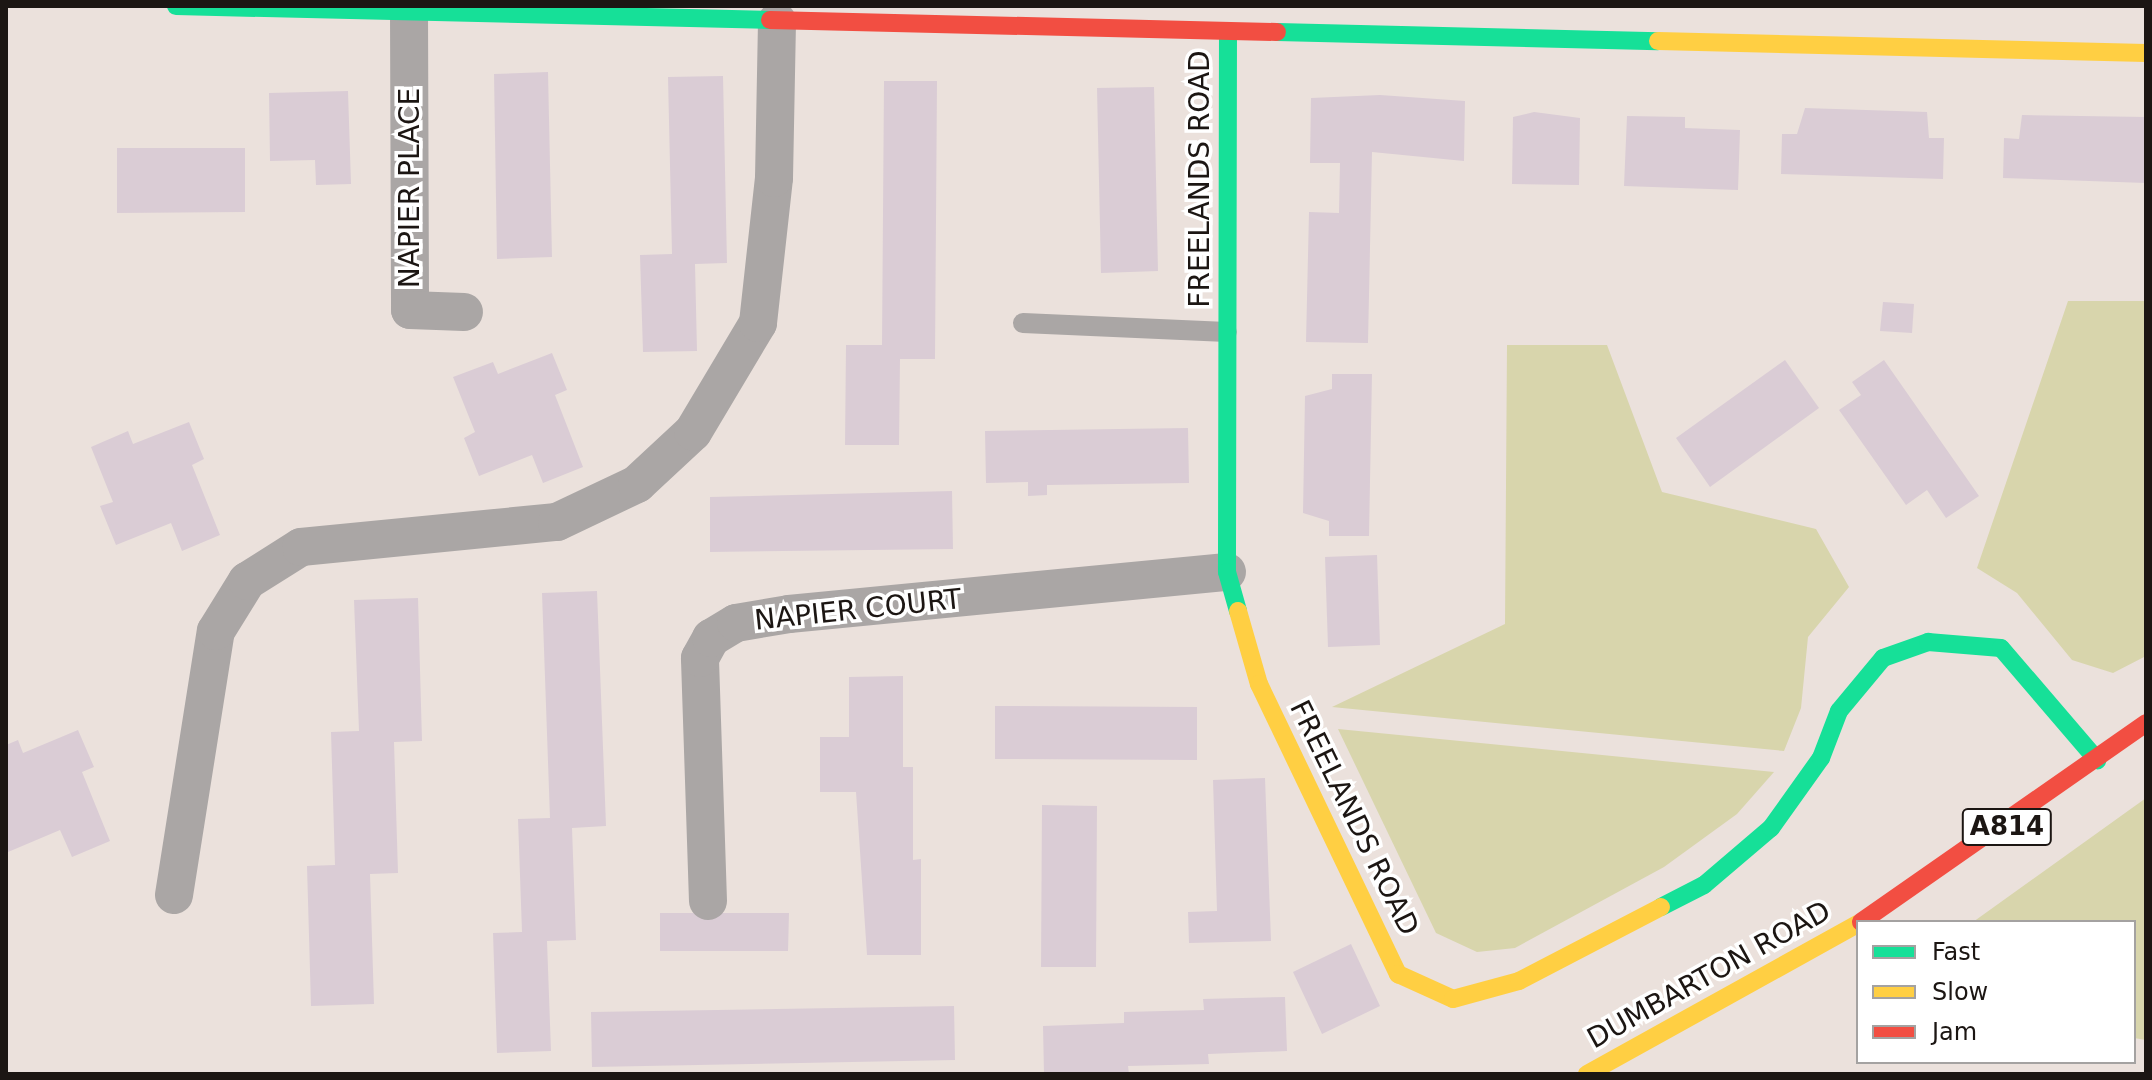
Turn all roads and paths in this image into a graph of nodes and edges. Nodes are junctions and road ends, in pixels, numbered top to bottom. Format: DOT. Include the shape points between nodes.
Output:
graph roads {
  1 [pos="176,6"];
  2 [pos="409,12"];
  3 [pos="777,21"];
  4 [pos="1228,31"];
  5 [pos="2146,53"];
  6 [pos="464,312"];
  7 [pos="1023,323"];
  8 [pos="1227,332"];
  9 [pos="1227,572"];
  10 [pos="2146,723"];
  11 [pos="2097,760"];
  12 [pos="174,895"];
  13 [pos="708,901"];
  14 [pos="1864,920"];
  15 [pos="1856,925"];
  16 [pos="1587,1074"];
  1 -- 2 [label="street"];
  2 -- 3 [label="street"];
  2 -- 6 [label="street, NAPIER PLACE" via="410,310"];
  3 -- 4 [label="street"];
  3 -- 12 [label="street" via="774,178 758,323 693,432 637,484 557,522 301,547 247,581 216,631"];
  4 -- 5 [label="street"];
  4 -- 8 [label="street, FREELANDS ROAD"];
  7 -- 8 [label="lane"];
  8 -- 9 [label="street, FREELANDS ROAD"];
  9 -- 11 [label="street, FREELANDS ROAD" via="1259,684 1349,884 1398,974 1453,999 1519,981 1704,885 1771,828 1821,758 1839,711 1883,658 1928,642 2001,648"];
  9 -- 13 [label="street, NAPIER COURT" via="789,614 736,623 711,638 700,658"];
  10 -- 11 [label="street, DUMBARTON ROAD / A814"];
  11 -- 14 [label="street, DUMBARTON ROAD / A814"];
  15 -- 16 [label="street, DUMBARTON ROAD / A814"];
}
